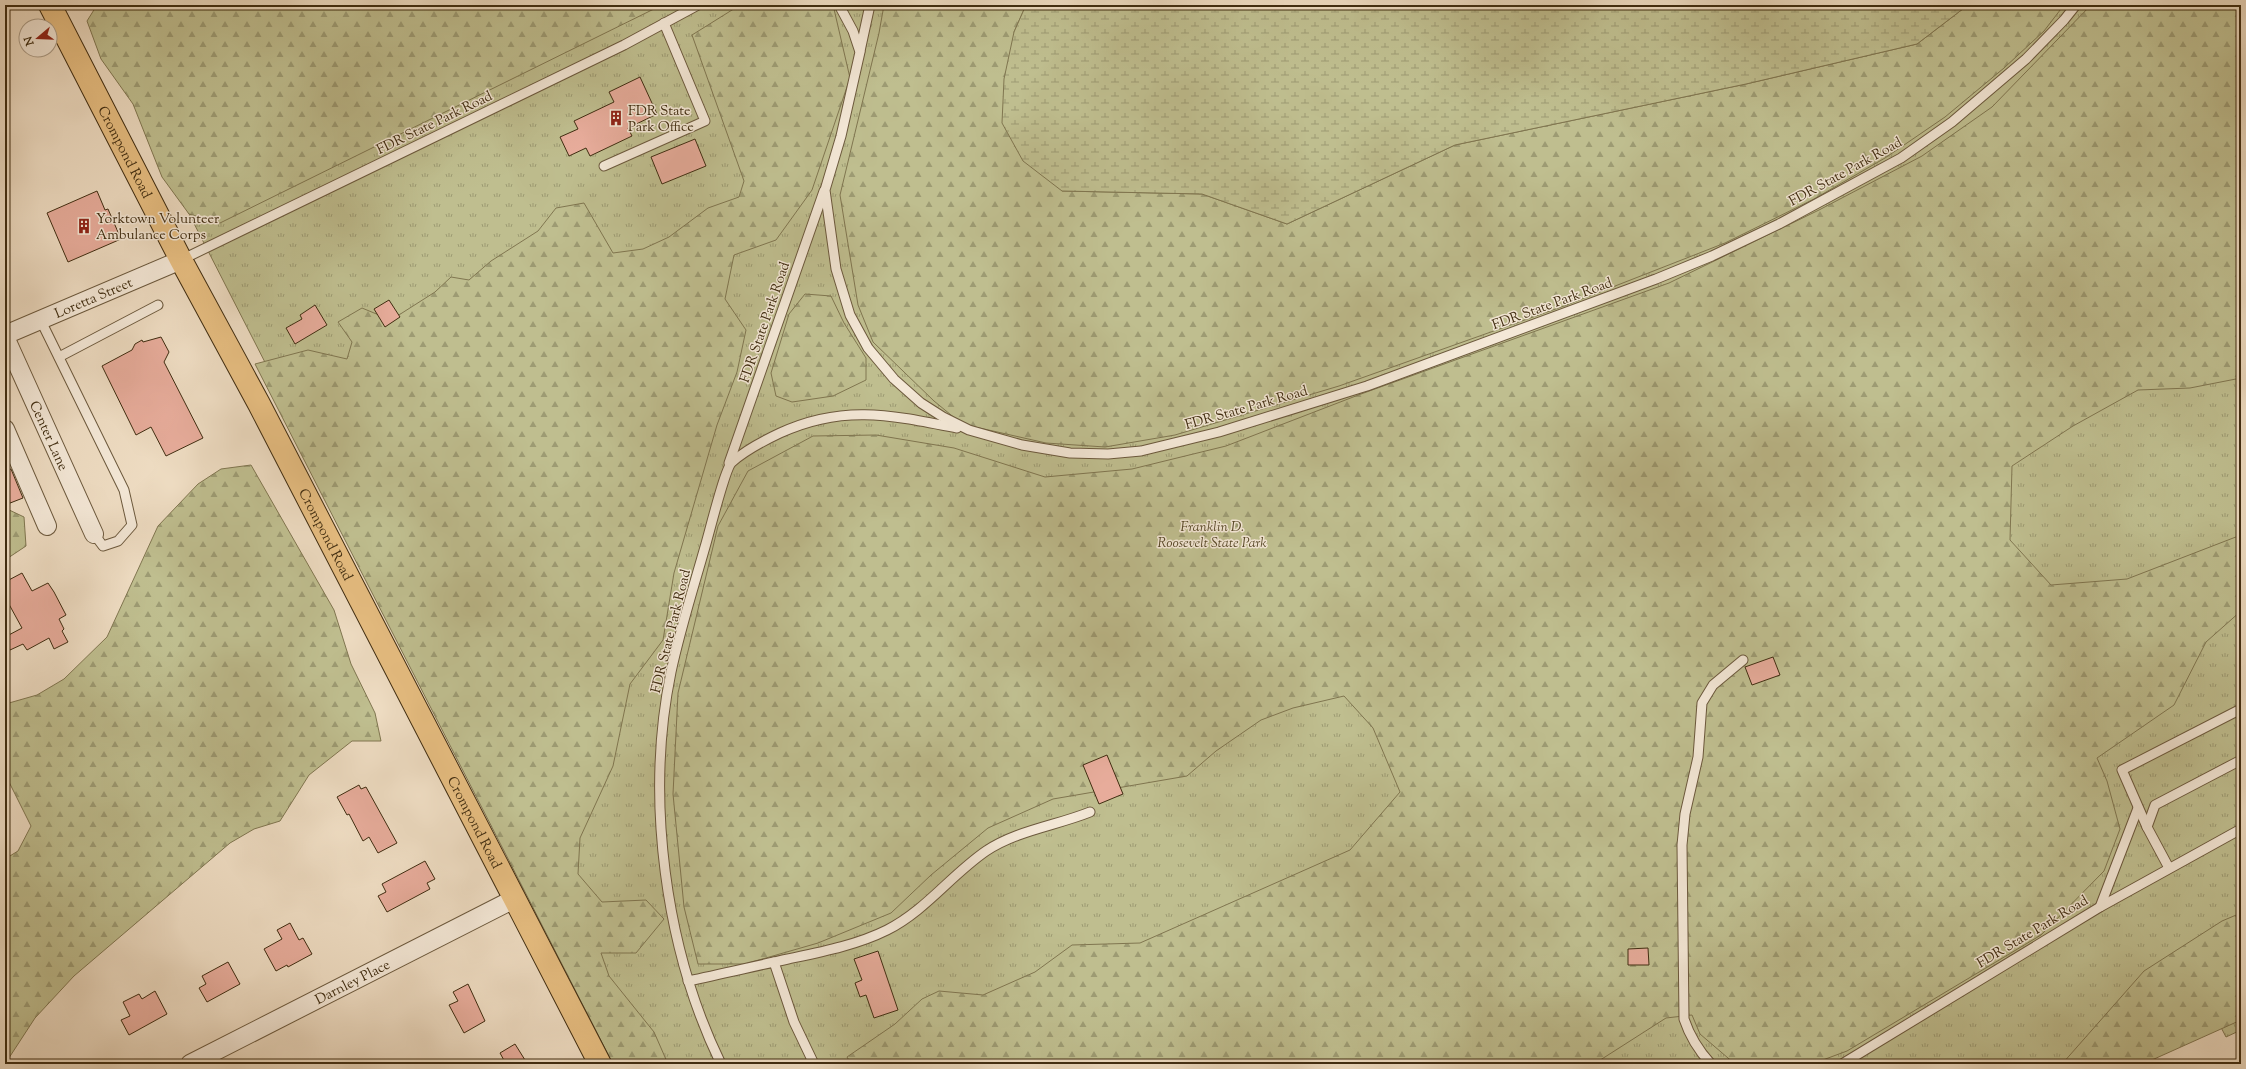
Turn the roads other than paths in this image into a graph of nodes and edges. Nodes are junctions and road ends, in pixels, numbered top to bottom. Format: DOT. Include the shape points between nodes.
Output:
graph roads {
  1 [pos="50,5"];
  2 [pos="698,5"];
  3 [pos="839,5"];
  4 [pos="870,5"];
  5 [pos="2076,5"];
  6 [pos="664,23"];
  7 [pos="860,52"];
  8 [pos="604,166"];
  9 [pos="825,190"];
  10 [pos="181,260"];
  11 [pos="158,305"];
  12 [pos="41,321"];
  13 [pos="5,336"];
  14 [pos="59,357"];
  15 [pos="5,429"];
  16 [pos="969,430"];
  17 [pos="729,463"];
  18 [pos="47,526"];
  19 [pos="94,534"];
  20 [pos="1744,660"];
  21 [pos="2241,709"];
  22 [pos="2241,760"];
  23 [pos="2138,808"];
  24 [pos="1090,812"];
  25 [pos="2147,827"];
  26 [pos="2241,829"];
  27 [pos="2169,868"];
  28 [pos="514,899"];
  29 [pos="2100,907"];
  30 [pos="774,962"];
  31 [pos="688,982"];
  32 [pos="190,1064"];
  33 [pos="600,1064"];
  34 [pos="721,1064"];
  35 [pos="814,1064"];
  36 [pos="1711,1064"];
  37 [pos="1842,1064"];
  1 -- 10 [label="highway, Crompond Road"];
  2 -- 6 [label="lane, FDR State Park Road"];
  3 -- 7 [label="lane" via="853,31"];
  4 -- 7 [label="lane, FDR State Park Road"];
  5 -- 16 [label="lane, FDR State Park Road" via="2026,59 1952,122 1901,158 1779,224 1656,279 1367,386 1219,432 1141,451 1108,454 1070,453 1022,445"];
  6 -- 8 [label="lane" via="705,121"];
  6 -- 10 [label="lane, FDR State Park Road"];
  7 -- 9 [label="lane, FDR State Park Road" via="841,136"];
  9 -- 16 [label="lane, FDR State Park Road" via="836,269 850,316 868,348 894,379 921,403"];
  9 -- 17 [label="lane, FDR State Park Road"];
  10 -- 12 [label="street, Loretta Street"];
  10 -- 28 [label="highway, Crompond Road" via="259,404"];
  11 -- 14 [label="lane"];
  12 -- 13 [label="street, Loretta Street"];
  12 -- 14 [label="lane"];
  13 -- 19 [label="street, Center Lane"];
  14 -- 19 [label="lane" via="124,490 132,525 118,541 103,546"];
  15 -- 18 [label="street"];
  16 -- 17 [label="lane, FDR State Park Road" via="906,418 841,414 819,418 791,428 761,442"];
  17 -- 31 [label="lane, FDR State Park Road" via="685,615 671,674 661,764 663,848 668,895"];
  20 -- 36 [label="lane" via="1713,685 1702,703 1698,757 1685,814 1682,845 1684,1019 1689,1034"];
  21 -- 23 [label="lane" via="2122,770"];
  22 -- 25 [label="lane" via="2155,805"];
  23 -- 25 [label="lane"];
  23 -- 29 [label="lane"];
  24 -- 30 [label="lane" via="1063,823 1028,830 1008,838 985,852 920,908 887,930 817,953"];
  25 -- 27 [label="lane"];
  26 -- 27 [label="lane, FDR State Park Road"];
  27 -- 29 [label="lane, FDR State Park Road"];
  28 -- 32 [label="street, Darnley Place"];
  28 -- 33 [label="highway, Crompond Road"];
  29 -- 37 [label="lane, FDR State Park Road"];
  30 -- 31 [label="lane"];
  30 -- 35 [label="lane" via="794,1022"];
  31 -- 34 [label="lane, FDR State Park Road"];
}
